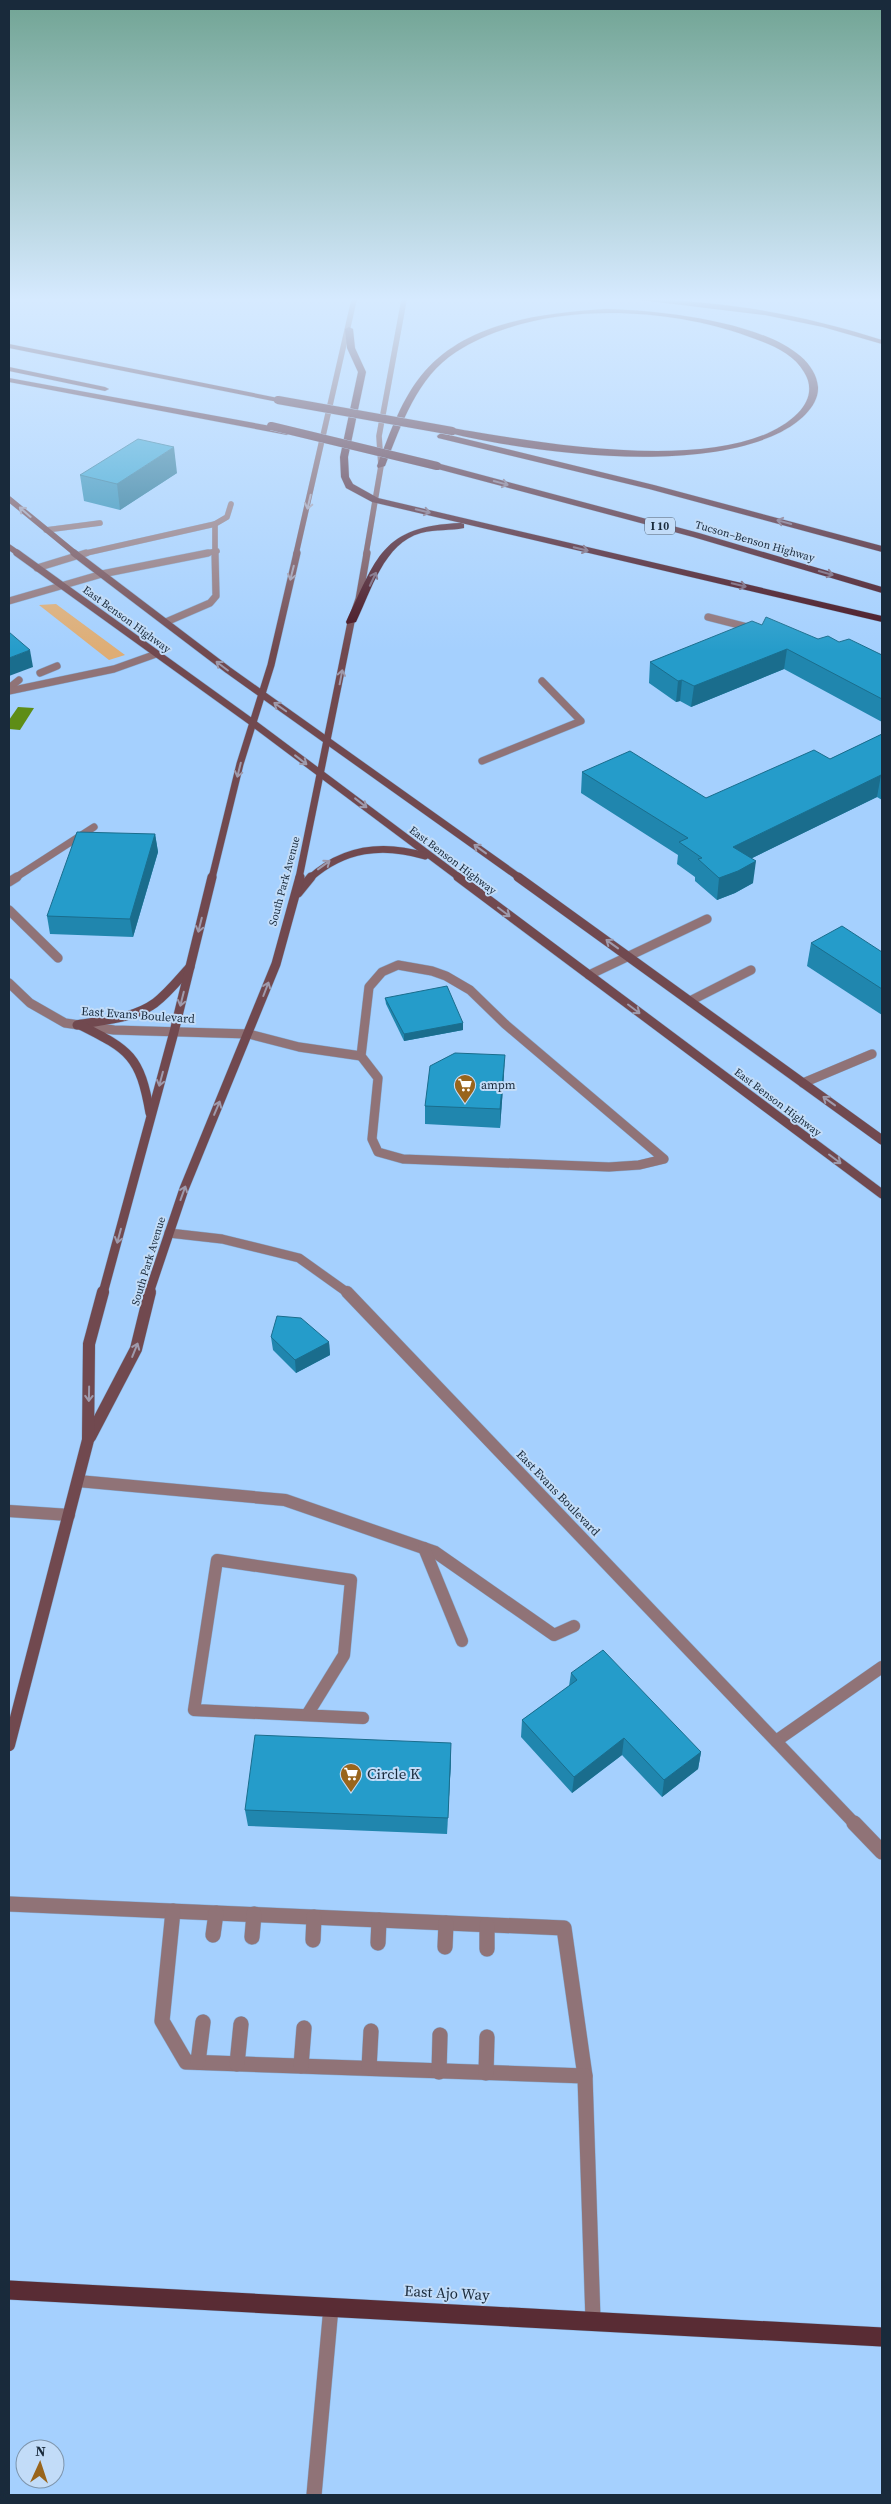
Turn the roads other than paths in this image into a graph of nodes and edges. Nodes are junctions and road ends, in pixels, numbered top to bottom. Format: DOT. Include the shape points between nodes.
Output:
graph roads {
  1 [pos="214,417"];
  2 [pos="224,417"];
  3 [pos="329,417"];
  4 [pos="353,417"];
  5 [pos="354,417"];
  6 [pos="373,417"];
  7 [pos="383,417"];
  8 [pos="796,417"];
  9 [pos="400,422"];
  10 [pos="400,422"];
  11 [pos="400,422"];
  12 [pos="270,427"];
  13 [pos="381,466"];
  14 [pos="9,499"];
  15 [pos="375,500"];
  16 [pos="231,504"];
  17 [pos="100,523"];
  18 [pos="215,524"];
  19 [pos="46,530"];
  20 [pos="513,533"];
  21 [pos="9,546"];
  22 [pos="882,549"];
  23 [pos="217,551"];
  24 [pos="77,555"];
  25 [pos="37,568"];
  26 [pos="102,574"];
  27 [pos="61,586"];
  28 [pos="882,590"];
  29 [pos="9,601"];
  30 [pos="708,616"];
  31 [pos="882,619"];
  32 [pos="166,622"];
  33 [pos="352,622"];
  34 [pos="766,632"];
  35 [pos="156,654"];
  36 [pos="58,666"];
  37 [pos="40,672"];
  38 [pos="19,680"];
  39 [pos="542,681"];
  40 [pos="9,690"];
  41 [pos="262,694"];
  42 [pos="253,723"];
  43 [pos="328,740"];
  44 [pos="482,761"];
  45 [pos="321,775"];
  46 [pos="94,827"];
  47 [pos="444,867"];
  48 [pos="9,882"];
  49 [pos="292,902"];
  50 [pos="9,910"];
  51 [pos="707,919"];
  52 [pos="630,956"];
  53 [pos="58,958"];
  54 [pos="190,966"];
  55 [pos="751,970"];
  56 [pos="588,975"];
  57 [pos="9,983"];
  58 [pos="690,1000"];
  59 [pos="79,1025"];
  60 [pos="174,1032"];
  61 [pos="249,1034"];
  62 [pos="872,1054"];
  63 [pos="362,1056"];
  64 [pos="803,1082"];
  65 [pos="151,1119"];
  66 [pos="882,1140"];
  67 [pos="882,1194"];
  68 [pos="168,1233"];
  69 [pos="88,1440"];
  70 [pos="78,1481"];
  71 [pos="9,1511"];
  72 [pos="69,1515"];
  73 [pos="424,1548"];
  74 [pos="574,1626"];
  75 [pos="462,1641"];
  76 [pos="882,1667"];
  77 [pos="307,1716"];
  78 [pos="363,1718"];
  79 [pos="776,1741"];
  80 [pos="9,1745"];
  81 [pos="882,1852"];
  82 [pos="9,1904"];
  83 [pos="173,1911"];
  84 [pos="216,1913"];
  85 [pos="254,1914"];
  86 [pos="314,1917"];
  87 [pos="379,1920"];
  88 [pos="446,1923"];
  89 [pos="487,1925"];
  90 [pos="213,1935"];
  91 [pos="252,1937"];
  92 [pos="313,1940"];
  93 [pos="378,1943"];
  94 [pos="445,1947"];
  95 [pos="487,1949"];
  96 [pos="203,2022"];
  97 [pos="242,2024"];
  98 [pos="304,2028"];
  99 [pos="371,2031"];
  100 [pos="440,2034"];
  101 [pos="487,2037"];
  102 [pos="198,2062"];
  103 [pos="237,2064"];
  104 [pos="301,2066"];
  105 [pos="369,2068"];
  106 [pos="439,2072"];
  107 [pos="486,2073"];
  108 [pos="585,2076"];
  109 [pos="9,2290"];
  110 [pos="331,2307"];
  111 [pos="593,2320"];
  112 [pos="882,2337"];
  113 [pos="314,2495"];
  1 -- 12 [label="highway"];
  2 -- 12 [label="highway, Tucson–Benson Highway / I 10"];
  3 -- 41 [label="main road, South Park Avenue, one-way"];
  4 -- 15 [label="highway" via="344,457 345,477 349,486"];
  22 -- 5 [label="highway, Tucson–Benson Highway, one-way, bridge" via="634,483"];
  6 -- 9 [label="highway, bridge"];
  7 -- 13 [label="main road, South Park Avenue" via="379,436"];
  8 -- 10 [label="highway, bridge" via="776,432 733,445 684,453 624,455 588,453"];
  11 -- 13 [label="highway, bridge"];
  12 -- 28 [label="highway, Tucson–Benson Highway / I 10, one-way, bridge" via="437,466 696,535"];
  13 -- 15 [label="main road, South Park Avenue"];
  19 -- 14 [label="main road, East Benson Highway, one-way"];
  15 -- 20 [label="highway, one-way"];
  15 -- 33 [label="main road, South Park Avenue" via="359,599"];
  16 -- 18 [label="street" via="227,517"];
  17 -- 19 [label="street"];
  18 -- 23 [label="street"];
  18 -- 24 [label="street"];
  19 -- 24 [label="main road, East Benson Highway"];
  20 -- 31 [label="highway, one-way"];
  33 -- 20 [label="highway, one-way" via="388,551 409,533 452,526"];
  21 -- 25 [label="main road, East Benson Highway"];
  23 -- 26 [label="street"];
  23 -- 32 [label="street" via="216,596 210,603"];
  24 -- 25 [label="street"];
  24 -- 26 [label="main road, East Benson Highway"];
  25 -- 27 [label="main road, East Benson Highway"];
  26 -- 27 [label="street"];
  26 -- 32 [label="main road, East Benson Highway"];
  27 -- 29 [label="street"];
  27 -- 35 [label="main road, East Benson Highway"];
  30 -- 34 [label="street"];
  41 -- 32 [label="main road, East Benson Highway, one-way"];
  43 -- 33 [label="main road, South Park Avenue, one-way"];
  35 -- 40 [label="street" via="114,669"];
  35 -- 42 [label="main road, East Benson Highway"];
  36 -- 37 [label="street"];
  38 -- 40 [label="street"];
  39 -- 44 [label="street" via="581,721"];
  41 -- 42 [label="main road, South Park Avenue"];
  43 -- 41 [label="main road, East Benson Highway, one-way"];
  42 -- 45 [label="main road, East Benson Highway, one-way"];
  42 -- 54 [label="main road, South Park Avenue, one-way"];
  43 -- 45 [label="main road, South Park Avenue"];
  52 -- 43 [label="main road, East Benson Highway, one-way"];
  45 -- 47 [label="main road, East Benson Highway, one-way"];
  45 -- 49 [label="main road, South Park Avenue" via="306,854"];
  46 -- 48 [label="street"];
  49 -- 47 [label="main road, one-way" via="321,866 358,851 401,849 422,855"];
  47 -- 56 [label="main road, East Benson Highway, one-way"];
  61 -- 49 [label="main road, South Park Avenue, one-way" via="276,964"];
  50 -- 53 [label="street"];
  51 -- 52 [label="street"];
  52 -- 56 [label="street"];
  52 -- 58 [label="main road, East Benson Highway"];
  54 -- 59 [label="main road" via="164,995 143,1011"];
  54 -- 60 [label="main road, South Park Avenue, one-way"];
  55 -- 58 [label="street"];
  56 -- 67 [label="main road, East Benson Highway, one-way"];
  57 -- 59 [label="street, East Evans Boulevard" via="30,1003 64,1023"];
  58 -- 64 [label="main road, East Benson Highway"];
  59 -- 60 [label="street, East Evans Boulevard"];
  59 -- 65 [label="main road" via="122,1047 136,1059 145,1082"];
  60 -- 61 [label="street, East Evans Boulevard"];
  60 -- 65 [label="main road, South Park Avenue, one-way"];
  61 -- 63 [label="street, East Evans Boulevard" via="299,1047"];
  68 -- 61 [label="main road, South Park Avenue, one-way"];
  62 -- 64 [label="street"];
  63 -- 63 [label="street" via="369,987 382,972 398,965 423,967 452,977 489,1006 505,1024 664,1159 609,1167 403,1159 378,1152 372,1139 378,1078"];
  66 -- 64 [label="main road, East Benson Highway, one-way"];
  65 -- 69 [label="main road, South Park Avenue, one-way" via="89,1344"];
  69 -- 68 [label="main road, South Park Avenue, one-way" via="136,1349"];
  68 -- 79 [label="street, East Evans Boulevard" via="222,1239 299,1258 346,1291"];
  69 -- 70 [label="main road, South Park Avenue"];
  70 -- 72 [label="main road, South Park Avenue"];
  70 -- 73 [label="street" via="285,1500"];
  71 -- 72 [label="street"];
  72 -- 80 [label="main road, South Park Avenue"];
  73 -- 74 [label="street" via="435,1552 554,1635"];
  73 -- 75 [label="street"];
  76 -- 79 [label="street"];
  77 -- 77 [label="street" via="194,1710 217,1560 351,1580 344,1655"];
  77 -- 78 [label="street"];
  79 -- 81 [label="street, East Evans Boulevard"];
  82 -- 83 [label="street"];
  83 -- 84 [label="street"];
  83 -- 102 [label="street" via="162,2021 186,2062"];
  84 -- 85 [label="street"];
  84 -- 90 [label="street"];
  85 -- 86 [label="street"];
  85 -- 91 [label="street"];
  86 -- 87 [label="street"];
  86 -- 92 [label="street"];
  87 -- 88 [label="street"];
  87 -- 93 [label="street"];
  88 -- 89 [label="street"];
  88 -- 94 [label="street"];
  89 -- 95 [label="street"];
  89 -- 108 [label="street" via="564,1928"];
  96 -- 102 [label="street"];
  97 -- 103 [label="street"];
  98 -- 104 [label="street"];
  99 -- 105 [label="street"];
  100 -- 106 [label="street"];
  101 -- 107 [label="street"];
  102 -- 103 [label="street"];
  103 -- 104 [label="street"];
  104 -- 105 [label="street"];
  105 -- 106 [label="street"];
  106 -- 107 [label="street"];
  107 -- 108 [label="street"];
  108 -- 111 [label="street"];
  109 -- 110 [label="main road, East Ajo Way"];
  110 -- 111 [label="main road, East Ajo Way"];
  110 -- 113 [label="street"];
  111 -- 112 [label="main road, East Ajo Way"];
}
